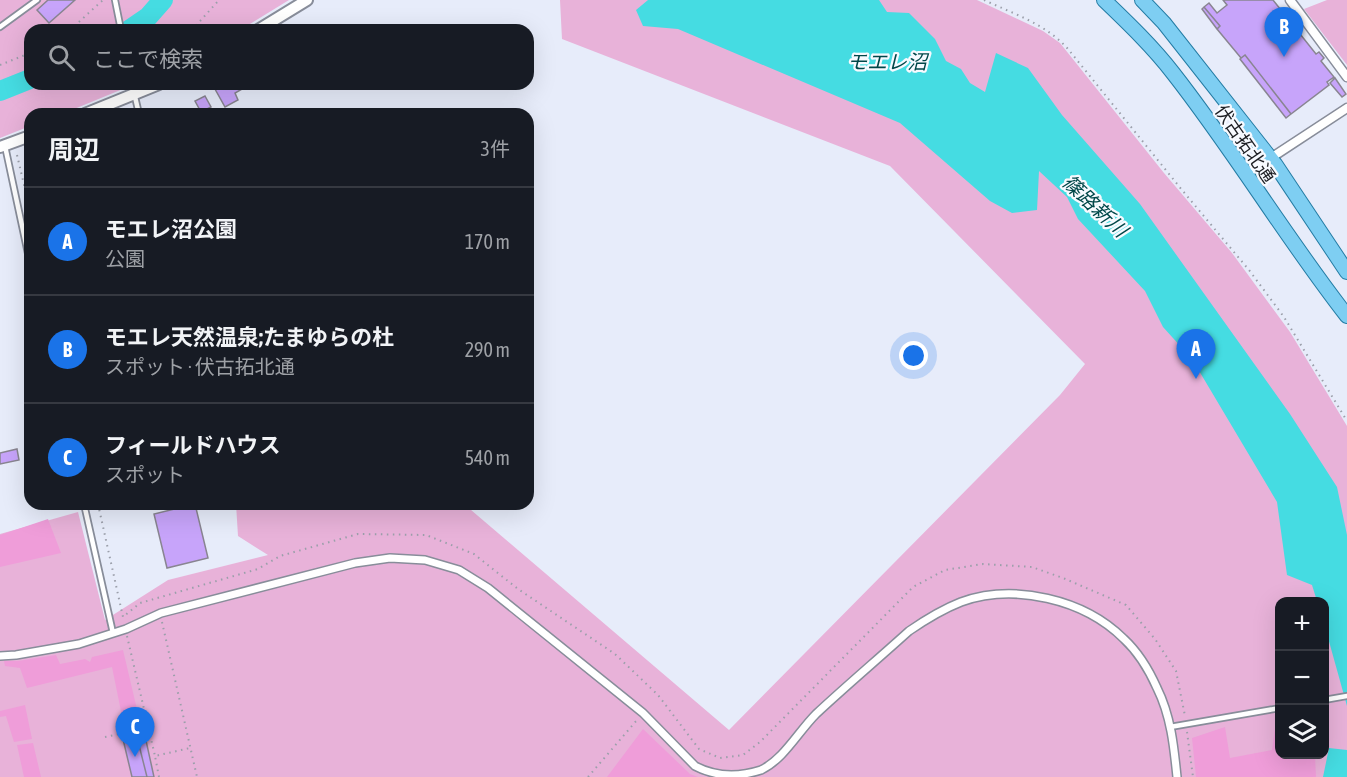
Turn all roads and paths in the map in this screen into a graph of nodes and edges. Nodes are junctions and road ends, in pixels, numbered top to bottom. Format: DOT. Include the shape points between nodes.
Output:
graph roads {
  1 [pos="37,0"];
  2 [pos="103,0"];
  3 [pos="115,0"];
  4 [pos="219,0"];
  5 [pos="307,0"];
  6 [pos="984,0"];
  7 [pos="1104,0"];
  8 [pos="1142,0"];
  9 [pos="1290,0"];
  10 [pos="77,24"];
  11 [pos="120,24"];
  12 [pos="197,24"];
  13 [pos="268,24"];
  14 [pos="0,27"];
  15 [pos="24,55"];
  16 [pos="0,65"];
  17 [pos="1347,77"];
  18 [pos="131,90"];
  19 [pos="133,90"];
  20 [pos="97,108"];
  21 [pos="138,108"];
  22 [pos="1347,108"];
  23 [pos="24,138"];
  24 [pos="2,146"];
  25 [pos="17,154"];
  26 [pos="1270,158"];
  27 [pos="1245,175"];
  28 [pos="24,184"];
  29 [pos="24,238"];
  30 [pos="1347,272"];
  31 [pos="1347,316"];
  32 [pos="1347,420"];
  33 [pos="85,510"];
  34 [pos="99,510"];
  35 [pos="160,613"];
  36 [pos="113,633"];
  37 [pos="127,635"];
  38 [pos="0,656"];
  39 [pos="1347,696"];
  40 [pos="1329,699"];
  41 [pos="1275,709"];
  42 [pos="643,713"];
  43 [pos="1185,717"];
  44 [pos="1170,727"];
  45 [pos="149,728"];
  46 [pos="1187,732"];
  47 [pos="105,737"];
  48 [pos="190,748"];
  49 [pos="155,756"];
  50 [pos="159,777"];
  51 [pos="197,777"];
  52 [pos="588,777"];
  53 [pos="1177,777"];
  54 [pos="1193,777"];
  1 -- 14 [label="lane"];
  2 -- 10 [label="path"];
  3 -- 11 [label="lane"];
  4 -- 12 [label="path"];
  5 -- 13 [label="street"];
  6 -- 32 [label="path" via="1051,32 1068,49 1249,270 1284,317"];
  7 -- 27 [label="main road, 伏古拓北通" via="1173,73"];
  8 -- 26 [label="main road, 伏古拓北通"];
  9 -- 17 [label="street"];
  15 -- 16 [label="path"];
  18 -- 20 [label="street"];
  19 -- 21 [label="lane"];
  22 -- 26 [label="street"];
  23 -- 24 [label="street"];
  24 -- 29 [label="lane"];
  25 -- 28 [label="path"];
  26 -- 27 [label="street"];
  26 -- 30 [label="main road, 伏古拓北通"];
  27 -- 31 [label="main road, 伏古拓北通"];
  33 -- 36 [label="lane"];
  34 -- 43 [label="path" via="123,616 140,603 258,569 280,556 358,534 426,535 474,554 615,654 658,695 699,749 720,758 743,754 760,742 913,587 945,570 983,564 1032,567 1126,605 1176,671"];
  35 -- 36 [label="street"];
  35 -- 42 [label="street" via="355,563 390,558 424,560 459,570 488,588"];
  35 -- 48 [label="path"];
  36 -- 38 [label="street" via="79,644"];
  37 -- 45 [label="path"];
  39 -- 40 [label="lane"];
  41 -- 44 [label="lane"];
  42 -- 44 [label="street" via="705,772 747,775 775,760 815,716 922,622 962,602 1016,594 1085,612 1125,639 1159,690"];
  42 -- 52 [label="path"];
  44 -- 53 [label="street"];
  45 -- 47 [label="path"];
  45 -- 49 [label="path"];
  46 -- 54 [label="path"];
  48 -- 49 [label="path"];
  48 -- 51 [label="path"];
  49 -- 50 [label="path"];
}
